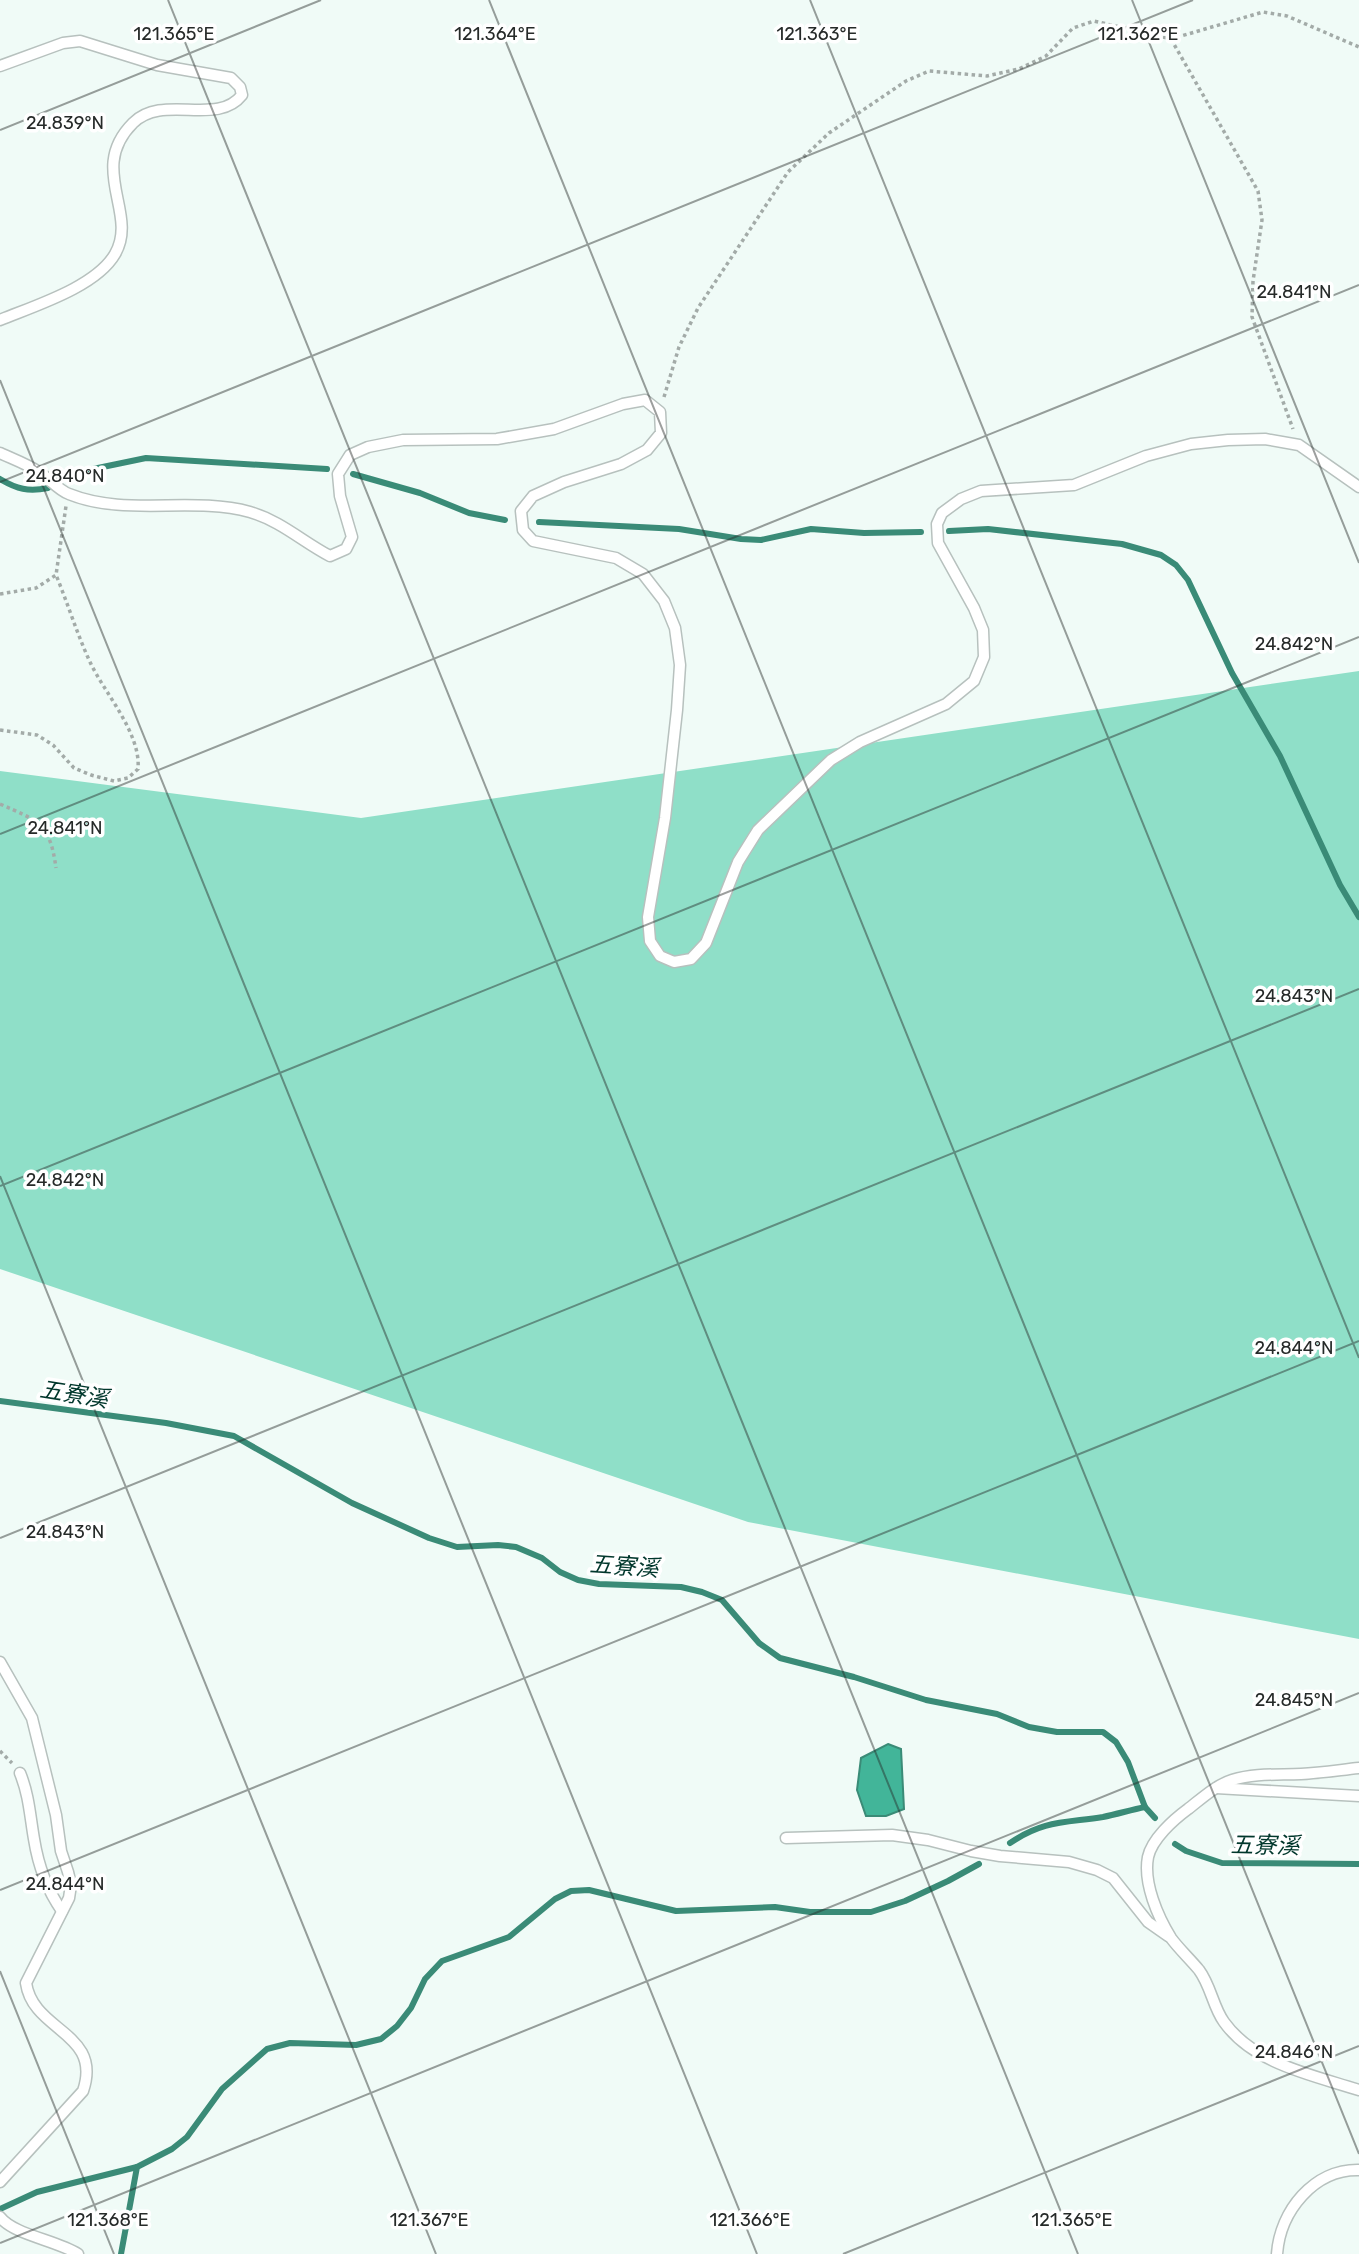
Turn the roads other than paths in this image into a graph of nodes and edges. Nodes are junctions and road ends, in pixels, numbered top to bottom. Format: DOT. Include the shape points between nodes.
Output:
graph roads {
  1 [pos="0,66"];
  2 [pos="0,320"];
  3 [pos="0,453"];
  4 [pos="1359,487"];
  5 [pos="0,1662"];
  6 [pos="1359,1768"];
  7 [pos="20,1773"];
  8 [pos="1216,1788"];
  9 [pos="1359,1796"];
  10 [pos="786,1838"];
  11 [pos="62,1911"];
  12 [pos="1172,1938"];
  13 [pos="1359,2090"];
  14 [pos="1359,2170"];
  15 [pos="0,2182"];
  16 [pos="0,2217"];
  17 [pos="78,2254"];
  18 [pos="1277,2254"];
  1 -- 2 [label="lane" via="80,41 157,65 231,78 242,95 223,110 158,111 136,119 113,152 121,234 115,254 89,280"];
  3 -- 4 [label="lane" via="38,471 66,494 107,504 202,505 251,512 330,556 346,550 352,537 338,474 350,455 403,440 497,439 554,429 645,400 660,412 661,433 648,450 533,496 522,511 523,530 533,541 617,558 643,574 664,601 675,628 680,665 677,710 648,917 650,941 660,956 674,962 691,959 706,943 738,862 758,830 831,760 946,704 974,681 984,657 983,630 938,543 937,524 942,513 961,499 981,491 1074,485 1146,456 1191,444 1265,439 1299,445"];
  5 -- 11 [label="lane" via="32,1718 71,1885"];
  6 -- 8 [label="lane" via="1260,1775"];
  7 -- 11 [label="lane" via="44,1876"];
  8 -- 9 [label="lane"];
  8 -- 12 [label="lane" via="1170,1825 1148,1857 1148,1881"];
  10 -- 12 [label="lane" via="892,1835 1000,1856 1069,1862 1113,1878 1149,1922"];
  11 -- 15 [label="lane" via="26,1983 40,2013 71,2037 82,2052 88,2077 83,2091"];
  12 -- 13 [label="lane" via="1201,1972 1222,2020 1251,2050"];
  14 -- 18 [label="lane" via="1348,2169 1311,2185 1282,2225"];
  16 -- 17 [label="lane" via="11,2227"];
}
